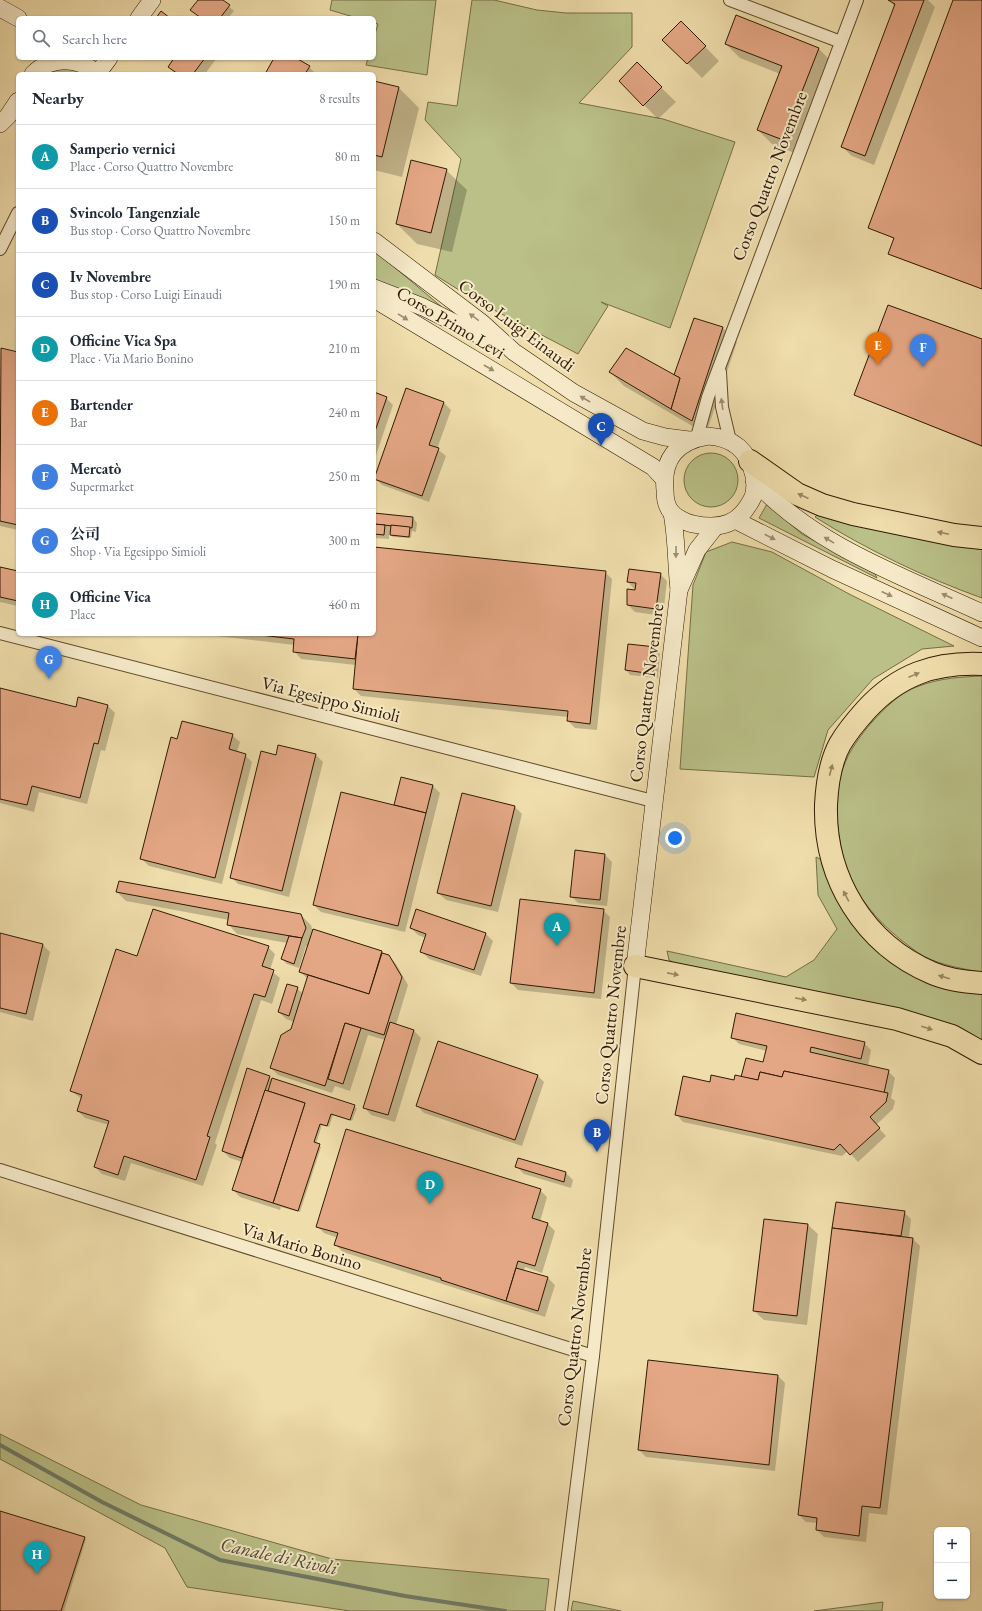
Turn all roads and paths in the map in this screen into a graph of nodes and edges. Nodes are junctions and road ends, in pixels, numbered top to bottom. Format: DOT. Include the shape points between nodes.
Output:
graph roads {
  1 [pos="152,0"];
  2 [pos="730,0"];
  3 [pos="857,0"];
  4 [pos="0,8"];
  5 [pos="140,16"];
  6 [pos="16,17"];
  7 [pos="841,42"];
  8 [pos="54,60"];
  9 [pos="107,60"];
  10 [pos="36,67"];
  11 [pos="97,68"];
  12 [pos="16,104"];
  13 [pos="0,125"];
  14 [pos="16,125"];
  15 [pos="16,217"];
  16 [pos="376,243"];
  17 [pos="0,249"];
  18 [pos="376,289"];
  19 [pos="376,300"];
  20 [pos="514,352"];
  21 [pos="720,367"];
  22 [pos="693,439"];
  23 [pos="730,441"];
  24 [pos="752,470"];
  25 [pos="664,479"];
  26 [pos="672,513"];
  27 [pos="735,520"];
  28 [pos="715,527"];
  29 [pos="982,538"];
  30 [pos="679,590"];
  31 [pos="982,612"];
  32 [pos="0,633"];
  33 [pos="982,638"];
  34 [pos="982,664"];
  35 [pos="654,801"];
  36 [pos="635,966"];
  37 [pos="982,983"];
  38 [pos="982,1053"];
  39 [pos="0,1170"];
  40 [pos="593,1356"];
  41 [pos="561,1611"];
  1 -- 5 [label="main road"];
  2 -- 7 [label="street"];
  3 -- 7 [label="street, Corso Quattro Novembre"];
  4 -- 6 [label="main road"];
  7 -- 21 [label="street, Corso Quattro Novembre"];
  8 -- 10 [label="main road"];
  8 -- 11 [label="main road" via="67,60"];
  9 -- 11 [label="main road"];
  12 -- 13 [label="main road"];
  13 -- 14 [label="main road"];
  15 -- 17 [label="street"];
  20 -- 16 [label="main road, Corso Luigi Einaudi, one-way" via="482,323"];
  18 -- 20 [label="main road, Corso Primo Levi" via="423,308"];
  19 -- 25 [label="main road, Corso Primo Levi, one-way" via="653,467"];
  22 -- 20 [label="main road, Corso Luigi Einaudi, one-way" via="665,437 636,428 574,393"];
  21 -- 22 [label="street, Corso Quattro Novembre"];
  23 -- 21 [label="street, Corso Quattro Novembre, one-way" via="722,407"];
  22 -- 23 [label="main road" via="708,436"];
  22 -- 25 [label="main road" via="671,456"];
  23 -- 24 [label="main road" via="745,453"];
  24 -- 27 [label="main road" via="754,494 747,509"];
  29 -- 24 [label="highway, one-way" via="946,534 822,505"];
  31 -- 24 [label="main road, one-way" via="843,548 820,534 772,498"];
  25 -- 26 [label="main road" via="666,501"];
  26 -- 28 [label="main road" via="687,523"];
  26 -- 30 [label="main road, Corso Quattro Novembre, one-way"];
  27 -- 28 [label="main road"];
  27 -- 33 [label="main road, one-way" via="832,569"];
  28 -- 30 [label="main road, Corso Quattro Novembre" via="696,550"];
  30 -- 35 [label="main road, Corso Quattro Novembre"];
  32 -- 35 [label="street, Via Egesippo Simioli"];
  37 -- 34 [label="highway, one-way" via="958,981 932,974 907,961 863,921 836,874 826,822 827,790 831,768 840,744 879,696 899,681 924,671 952,665"];
  35 -- 36 [label="main road, Corso Quattro Novembre"];
  36 -- 38 [label="highway, one-way" via="897,1019 952,1036"];
  36 -- 40 [label="street, Corso Quattro Novembre"];
  39 -- 40 [label="street, Via Mario Bonino"];
  40 -- 41 [label="street, Corso Quattro Novembre"];
}
